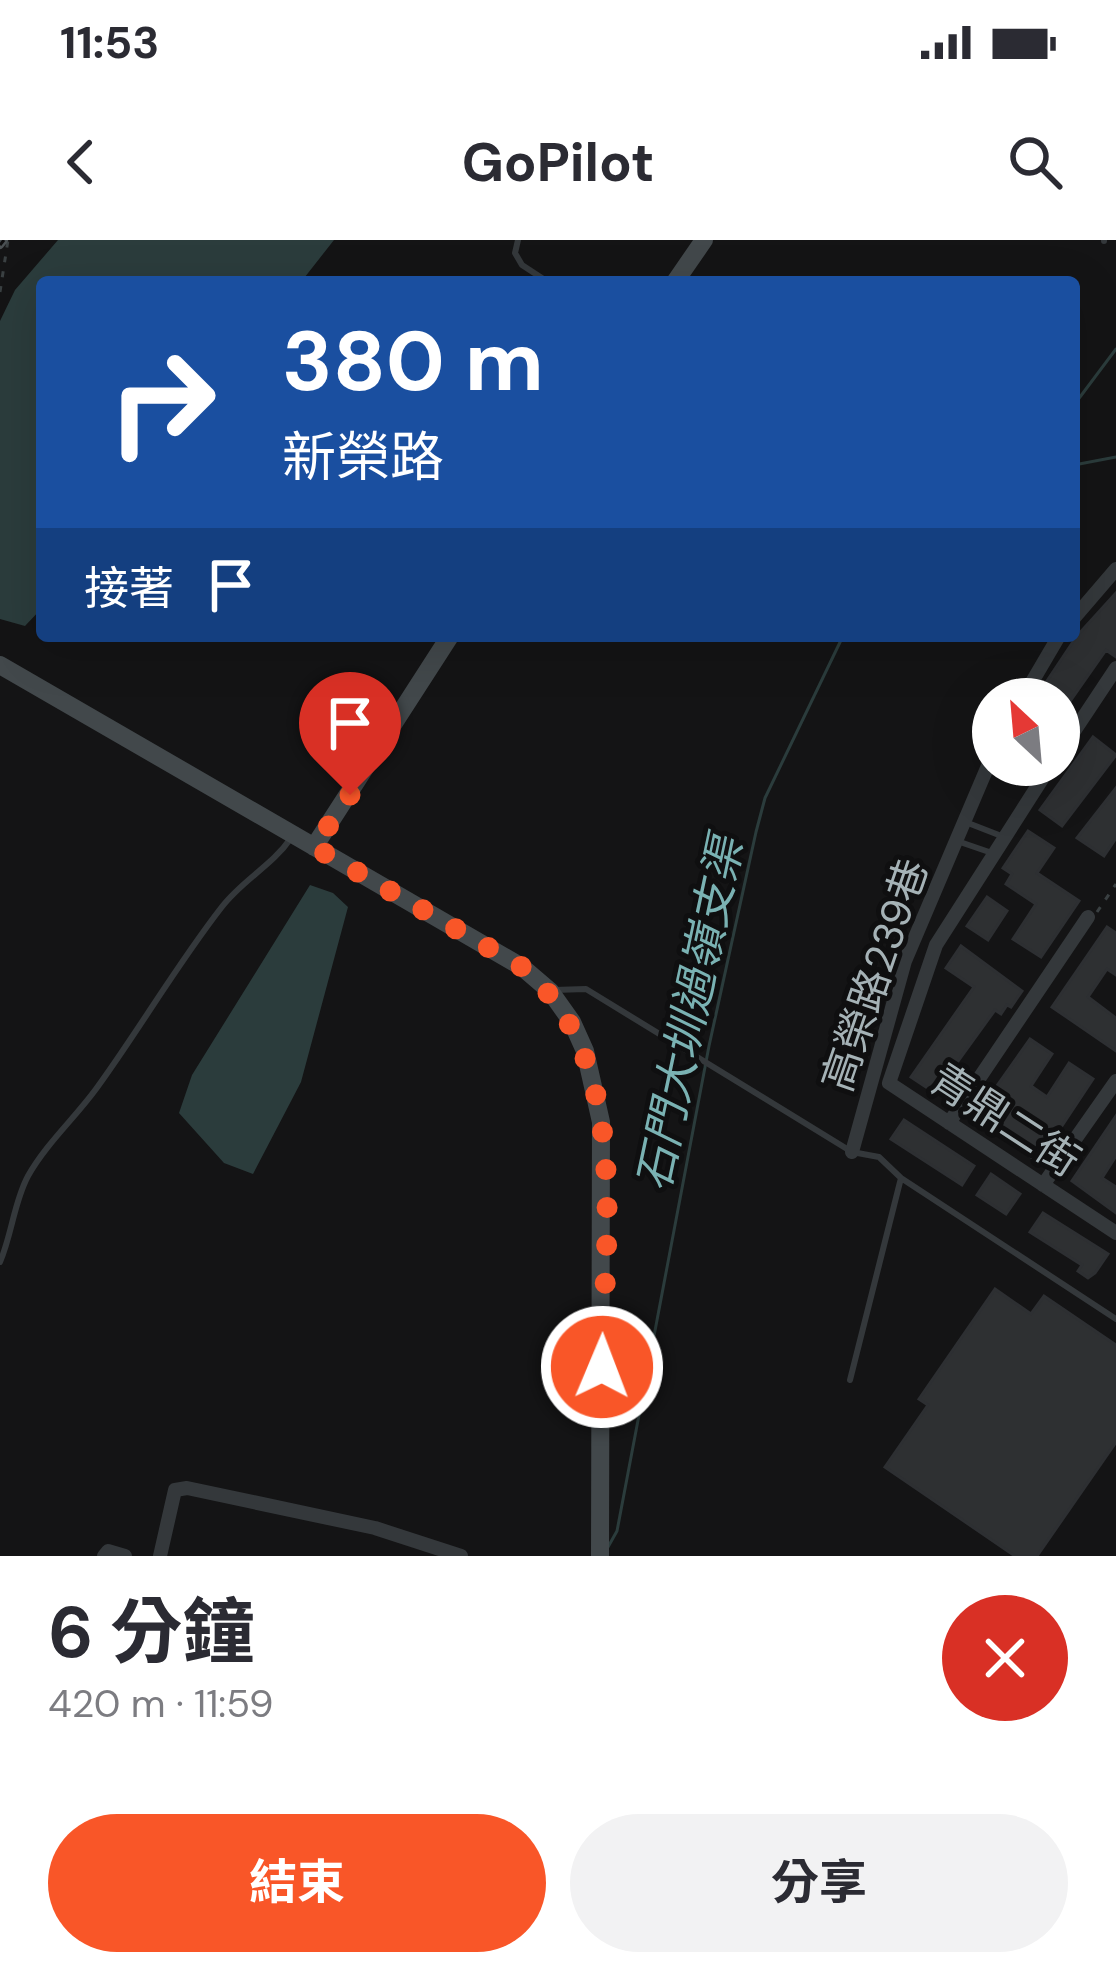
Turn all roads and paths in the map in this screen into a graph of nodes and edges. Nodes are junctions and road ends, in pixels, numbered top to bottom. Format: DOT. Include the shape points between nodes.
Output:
graph roads {
  1 [pos="8,240"];
  2 [pos="518,240"];
  3 [pos="704,240"];
  4 [pos="539,276"];
  5 [pos="679,276"];
  6 [pos="0,292"];
  7 [pos="1116,568"];
  8 [pos="1080,611"];
  9 [pos="446,642"];
  10 [pos="1056,642"];
  11 [pos="0,665"];
  12 [pos="1116,668"];
  13 [pos="1035,678"];
  14 [pos="1080,722"];
  15 [pos="979,786"];
  16 [pos="1038,786"];
  17 [pos="964,822"];
  18 [pos="293,835"];
  19 [pos="1004,836"];
  20 [pos="956,841"];
  21 [pos="314,847"];
  22 [pos="993,853"];
  23 [pos="1116,884"];
  24 [pos="1094,914"];
  25 [pos="550,991"];
  26 [pos="1116,1081"];
  27 [pos="949,1123"];
  28 [pos="852,1152"];
  29 [pos="901,1178"];
  30 [pos="1043,1185"];
  31 [pos="1116,1233"];
  32 [pos="0,1262"];
  33 [pos="1116,1319"];
  34 [pos="850,1380"];
  35 [pos="600,1555"];
  36 [pos="104,1556"];
  37 [pos="125,1556"];
  38 [pos="160,1556"];
  39 [pos="460,1556"];
  1 -- 6 [label="path"];
  2 -- 4 [label="lane" via="515,253"];
  3 -- 5 [label="street"];
  7 -- 8 [label="street"];
  9 -- 21 [label="street"];
  10 -- 13 [label="street"];
  11 -- 18 [label="street"];
  12 -- 14 [label="street"];
  15 -- 17 [label="street, 高榮路239巷"];
  16 -- 19 [label="street"];
  17 -- 19 [label="lane"];
  17 -- 20 [label="street, 高榮路239巷"];
  18 -- 21 [label="street"];
  18 -- 32 [label="lane" via="278,858 234,891 38,1159"];
  19 -- 22 [label="street"];
  20 -- 22 [label="lane"];
  20 -- 28 [label="street, 高榮路239巷" via="905,962"];
  21 -- 25 [label="street" via="508,958"];
  22 -- 27 [label="street, 青鼎二街" via="936,945 889,1083"];
  23 -- 24 [label="path"];
  24 -- 27 [label="street"];
  25 -- 28 [label="lane" via="586,989"];
  25 -- 35 [label="street" via="585,1051 602,1122"];
  26 -- 30 [label="street"];
  27 -- 30 [label="street, 青鼎二街"];
  28 -- 29 [label="lane" via="879,1156"];
  29 -- 33 [label="lane"];
  29 -- 34 [label="lane"];
  30 -- 31 [label="street, 青鼎二街"];
  36 -- 37 [label="street"];
  38 -- 39 [label="street" via="170,1499 187,1488 375,1528"];
}
